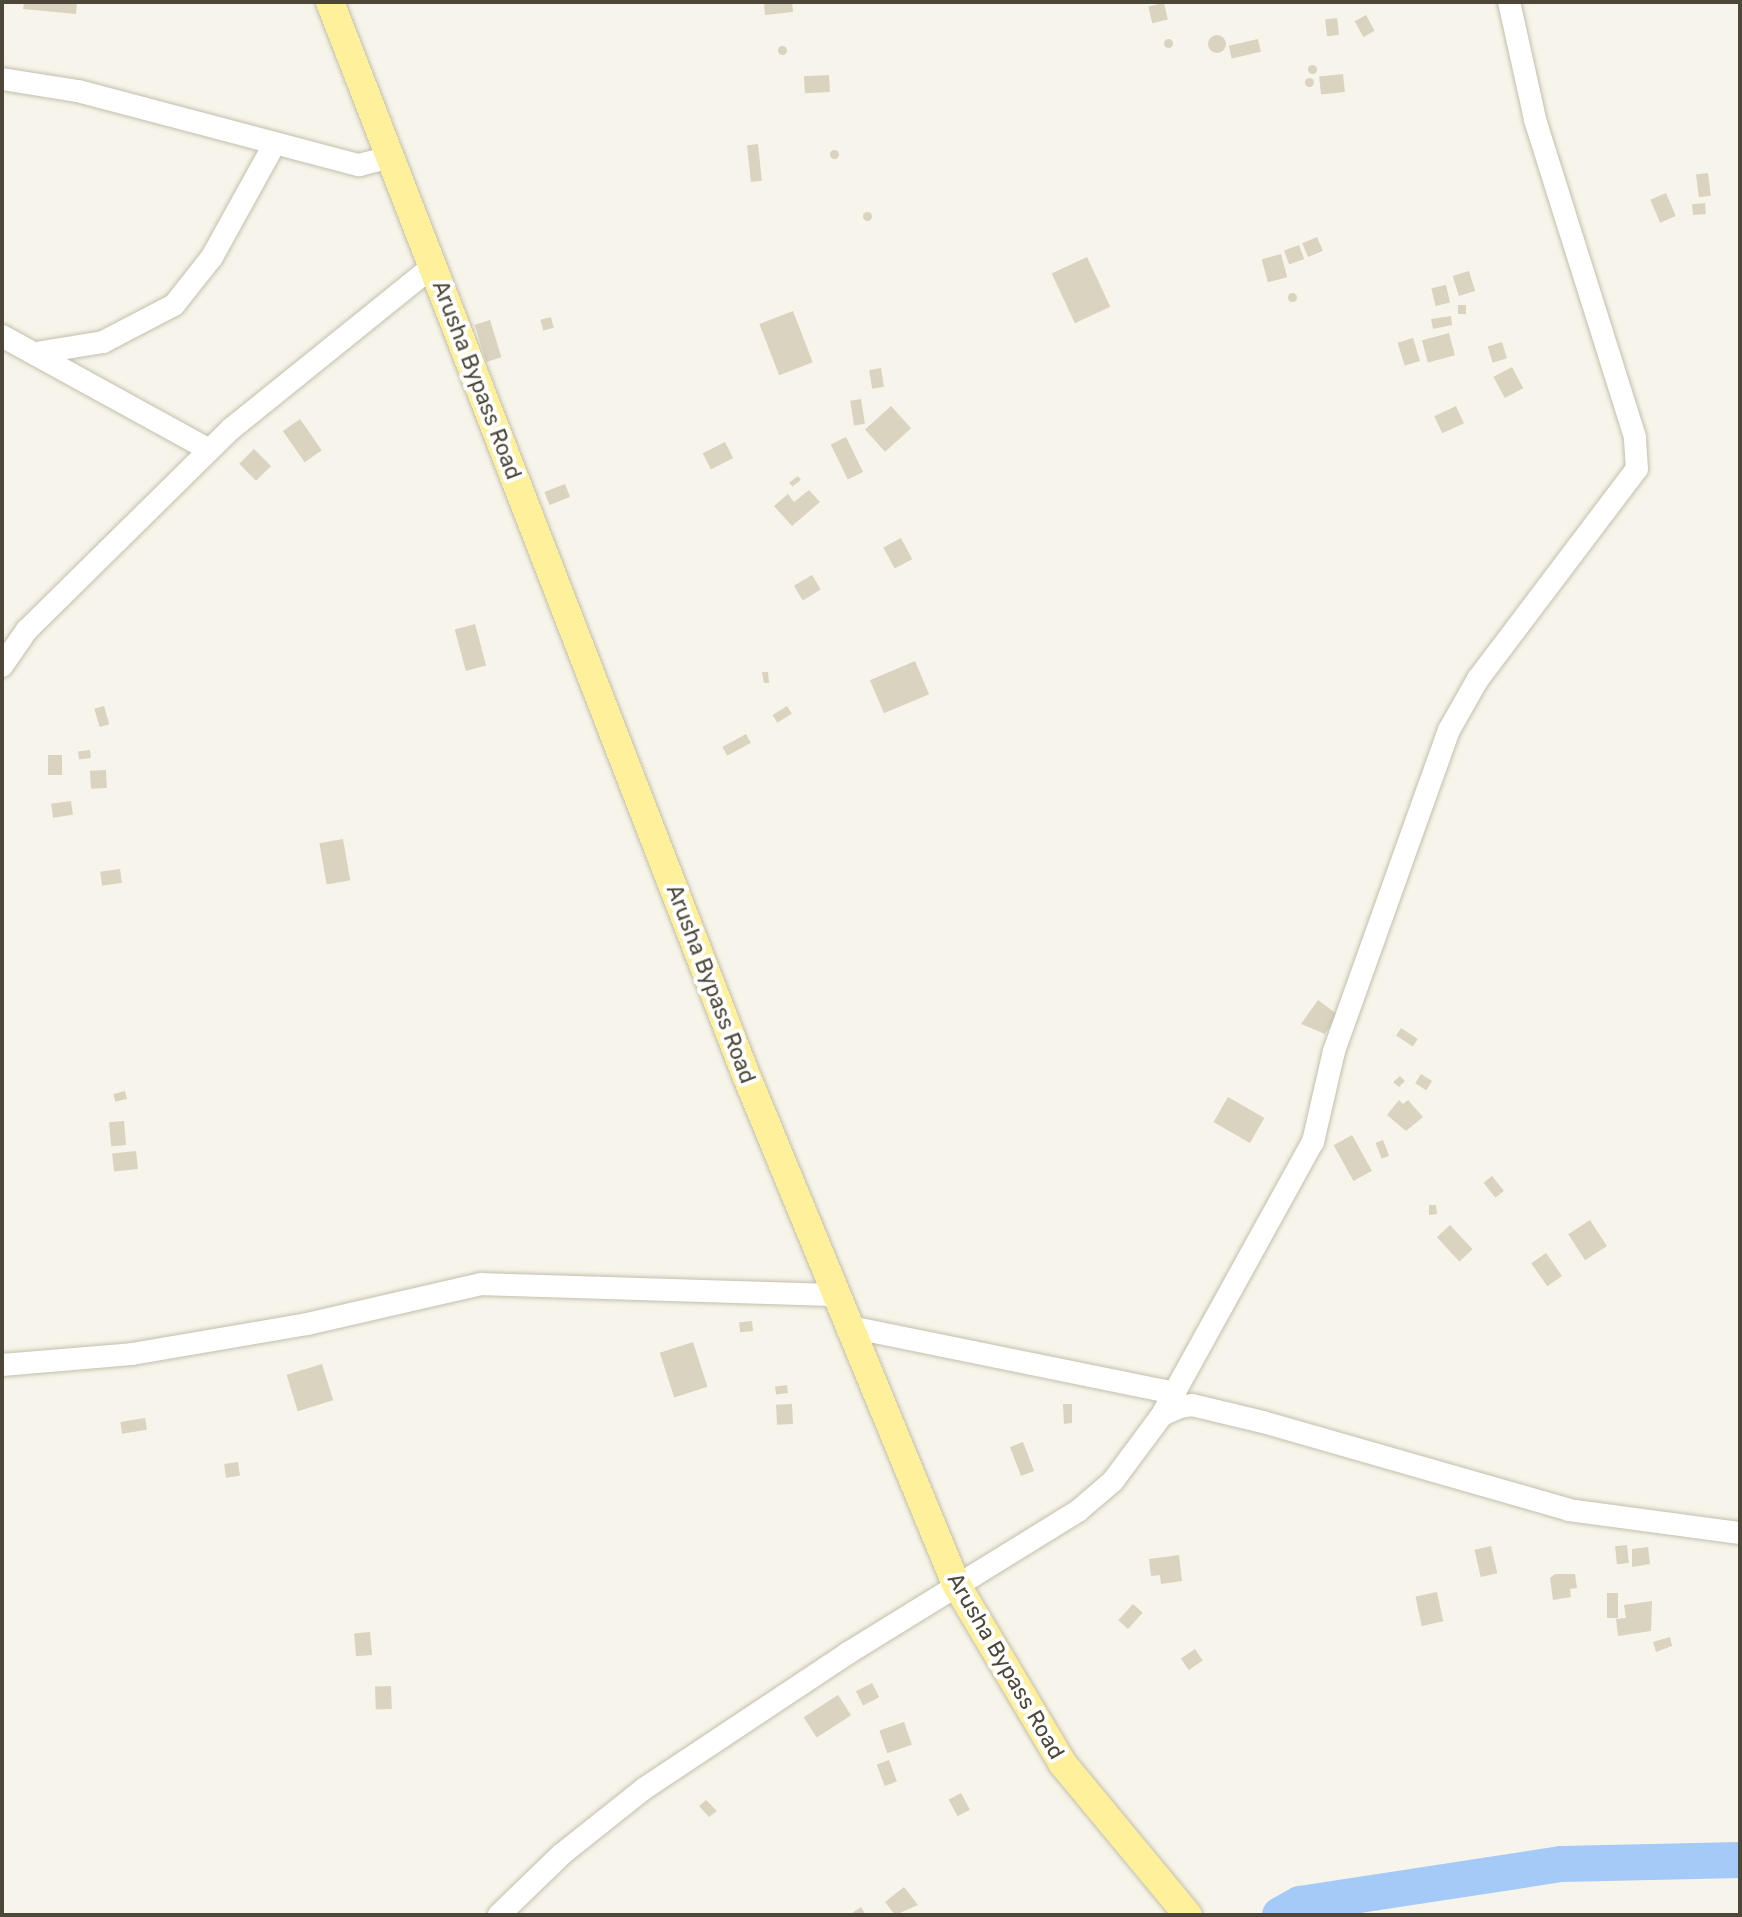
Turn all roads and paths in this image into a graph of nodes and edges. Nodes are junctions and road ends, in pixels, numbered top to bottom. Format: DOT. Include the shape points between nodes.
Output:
graph roads {
  1 [pos="330,2"];
  2 [pos="1509,2"];
  3 [pos="2,79"];
  4 [pos="275,143"];
  5 [pos="391,157"];
  6 [pos="433,266"];
  7 [pos="2,336"];
  8 [pos="36,353"];
  9 [pos="209,450"];
  10 [pos="2,666"];
  11 [pos="837,1295"];
  12 [pos="850,1327"];
  13 [pos="2,1365"];
  14 [pos="1175,1393"];
  15 [pos="1162,1415"];
  16 [pos="1740,1533"];
  17 [pos="956,1584"];
  18 [pos="499,1915"];
  19 [pos="1188,1915"];
  1 -- 5 [label="main road, Arusha Bypass Road"];
  2 -- 14 [label="street" via="1535,119 1635,437 1637,469 1478,679 1449,730 1334,1051 1313,1142"];
  3 -- 4 [label="street" via="78,91"];
  4 -- 5 [label="street" via="359,165"];
  4 -- 8 [label="street" via="212,257 174,305 103,342"];
  5 -- 6 [label="main road, Arusha Bypass Road"];
  6 -- 9 [label="street"];
  6 -- 11 [label="main road, Arusha Bypass Road" via="746,1075"];
  7 -- 8 [label="street"];
  8 -- 9 [label="street"];
  9 -- 10 [label="street" via="27,630"];
  11 -- 12 [label="main road, Arusha Bypass Road"];
  11 -- 13 [label="street" via="481,1284 307,1324 132,1354"];
  12 -- 14 [label="street"];
  12 -- 17 [label="main road, Arusha Bypass Road"];
  14 -- 15 [label="street"];
  15 -- 16 [label="street" via="1192,1405 1569,1510"];
  15 -- 17 [label="street" via="1113,1481 1078,1511"];
  17 -- 18 [label="street" via="645,1788 562,1854"];
  17 -- 19 [label="main road, Arusha Bypass Road" via="1063,1764"];
}
